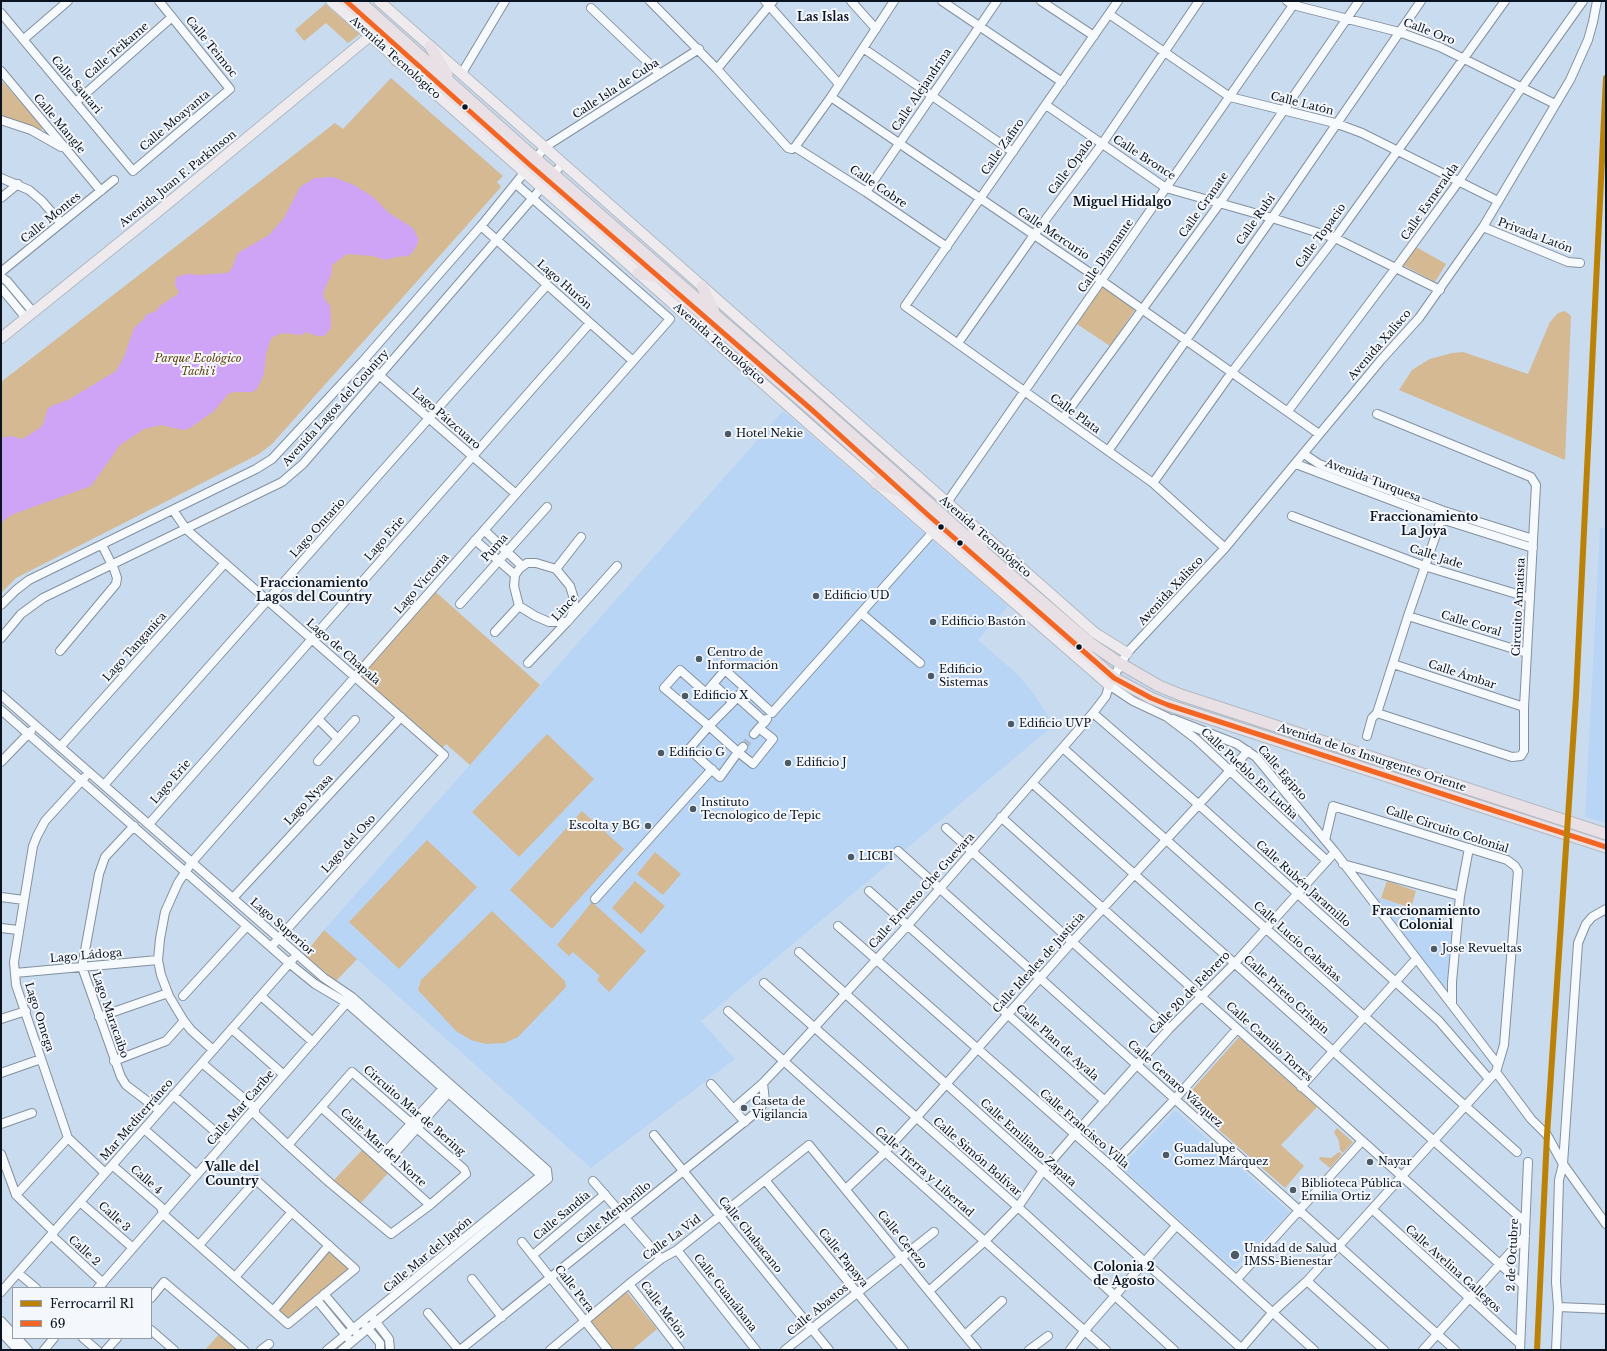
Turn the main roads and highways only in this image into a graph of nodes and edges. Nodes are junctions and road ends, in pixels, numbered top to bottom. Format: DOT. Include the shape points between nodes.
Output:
graph roads {
  1 [pos="331,1"];
  2 [pos="346,1"];
  3 [pos="359,1"];
  4 [pos="379,1"];
  5 [pos="370,36"];
  6 [pos="430,46"];
  7 [pos="396,60"];
  8 [pos="436,82"];
  9 [pos="454,86"];
  10 [pos="530,165"];
  11 [pos="548,181"];
  12 [pos="603,229"];
  13 [pos="610,247"];
  14 [pos="638,273"];
  15 [pos="660,278"];
  16 [pos="702,286"];
  17 [pos="716,316"];
  18 [pos="1,338"];
  19 [pos="876,482"];
  20 [pos="902,492"];
  21 [pos="973,527"];
  22 [pos="983,551"];
  23 [pos="1127,653"];
  24 [pos="1141,676"];
  25 [pos="1112,681"];
  26 [pos="1138,691"];
  27 [pos="1606,834"];
  28 [pos="1606,847"];
  1 -- 5 [label="main road, Avenida Tecnológico"];
  2 -- 8 [label="highway, Avenida Tecnológico"];
  3 -- 9 [label="highway, Avenida Tecnológico"];
  4 -- 6 [label="main road, Avenida Tecnológico"];
  5 -- 7 [label="main road, Avenida Tecnológico"];
  5 -- 18 [label="main road, Avenida Juan F. Parkinson"];
  6 -- 9 [label="highway"];
  6 -- 16 [label="main road, Avenida Tecnológico"];
  7 -- 8 [label="highway"];
  7 -- 10 [label="main road, Avenida Tecnológico"];
  8 -- 10 [label="highway, Avenida Tecnológico"];
  9 -- 10 [label="highway, Avenida Tecnológico"];
  10 -- 11 [label="highway, Avenida Tecnológico"];
  10 -- 11 [label="main road, Avenida Tecnológico"];
  11 -- 12 [label="highway, Avenida Tecnológico"];
  11 -- 13 [label="main road, Avenida Tecnológico"];
  11 -- 17 [label="highway, Avenida Tecnológico"];
  12 -- 13 [label="highway"];
  12 -- 15 [label="highway, Avenida Tecnológico"];
  13 -- 14 [label="main road, Avenida Tecnológico"];
  14 -- 15 [label="highway"];
  14 -- 19 [label="main road, Avenida Tecnológico"];
  15 -- 20 [label="highway, Avenida Tecnológico"];
  16 -- 17 [label="highway"];
  16 -- 21 [label="main road, Avenida Tecnológico"];
  17 -- 22 [label="highway, Avenida Tecnológico"];
  19 -- 20 [label="highway"];
  19 -- 25 [label="main road, Avenida Tecnológico"];
  20 -- 25 [label="highway, Avenida Tecnológico"];
  21 -- 22 [label="highway"];
  21 -- 23 [label="main road, Avenida Tecnológico" via="1095,633"];
  22 -- 24 [label="highway, Avenida Tecnológico" via="1090,643"];
  24 -- 27 [label="highway, Avenida de los Insurgentes Oriente" via="1181,695"];
  25 -- 26 [label="highway, Avenida Tecnológico"];
  26 -- 28 [label="highway, Avenida de los Insurgentes Oriente" via="1168,705"];
}
